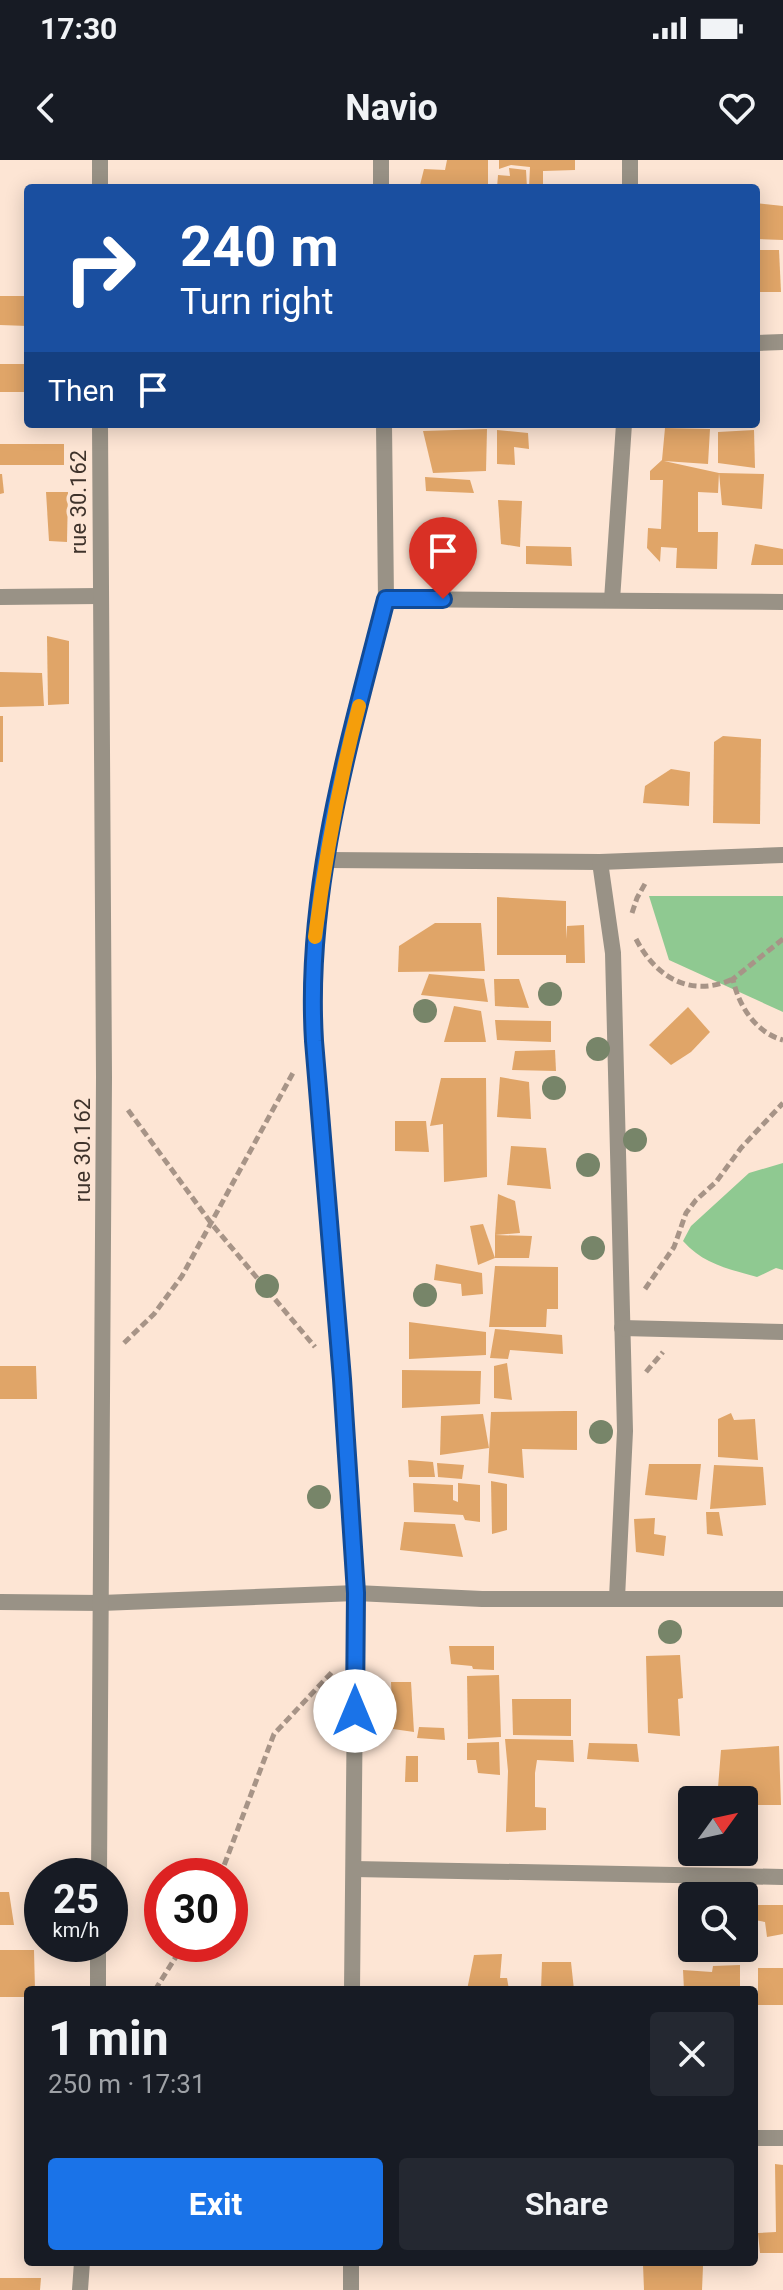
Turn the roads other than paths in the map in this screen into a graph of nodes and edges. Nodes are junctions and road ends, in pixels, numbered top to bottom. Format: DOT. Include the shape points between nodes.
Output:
graph roads {
  1 [pos="100,160"];
  2 [pos="381,160"];
  3 [pos="630,160"];
  4 [pos="100,184"];
  5 [pos="381,184"];
  6 [pos="630,184"];
  7 [pos="783,342"];
  8 [pos="760,343"];
  9 [pos="100,428"];
  10 [pos="384,428"];
  11 [pos="624,428"];
  12 [pos="99,596"];
  13 [pos="0,597"];
  14 [pos="386,599"];
  15 [pos="612,600"];
  16 [pos="783,602"];
  17 [pos="783,855"];
  18 [pos="325,860"];
  19 [pos="600,862"];
  20 [pos="622,1328"];
  21 [pos="783,1332"];
  22 [pos="356,1593"];
  23 [pos="617,1598"];
  24 [pos="783,1599"];
  25 [pos="0,1602"];
  26 [pos="101,1603"];
  27 [pos="99,1858"];
  28 [pos="354,1869"];
  29 [pos="783,1877"];
  30 [pos="98,1962"];
  31 [pos="98,1986"];
  32 [pos="352,1986"];
  33 [pos="758,2138"];
  34 [pos="783,2138"];
  35 [pos="82,2266"];
  36 [pos="351,2266"];
  37 [pos="80,2290"];
  38 [pos="351,2290"];
  1 -- 4 [label="street"];
  2 -- 5 [label="street"];
  3 -- 6 [label="street"];
  7 -- 8 [label="street"];
  9 -- 12 [label="street, rue 30.162"];
  10 -- 14 [label="street"];
  11 -- 15 [label="street"];
  12 -- 13 [label="street"];
  12 -- 26 [label="street, rue 30.162" via="104,1077"];
  14 -- 15 [label="street"];
  14 -- 18 [label="street"];
  15 -- 16 [label="street"];
  17 -- 19 [label="street"];
  18 -- 19 [label="street"];
  18 -- 22 [label="street" via="312,1008"];
  19 -- 20 [label="street" via="613,953"];
  20 -- 21 [label="street"];
  20 -- 23 [label="street" via="625,1431"];
  22 -- 23 [label="street"];
  22 -- 26 [label="street"];
  22 -- 28 [label="street"];
  23 -- 24 [label="street"];
  25 -- 26 [label="street"];
  26 -- 27 [label="street, rue 30.162"];
  28 -- 29 [label="street"];
  28 -- 32 [label="street"];
  30 -- 31 [label="street"];
  33 -- 34 [label="street"];
  35 -- 37 [label="street"];
  36 -- 38 [label="street"];
}
